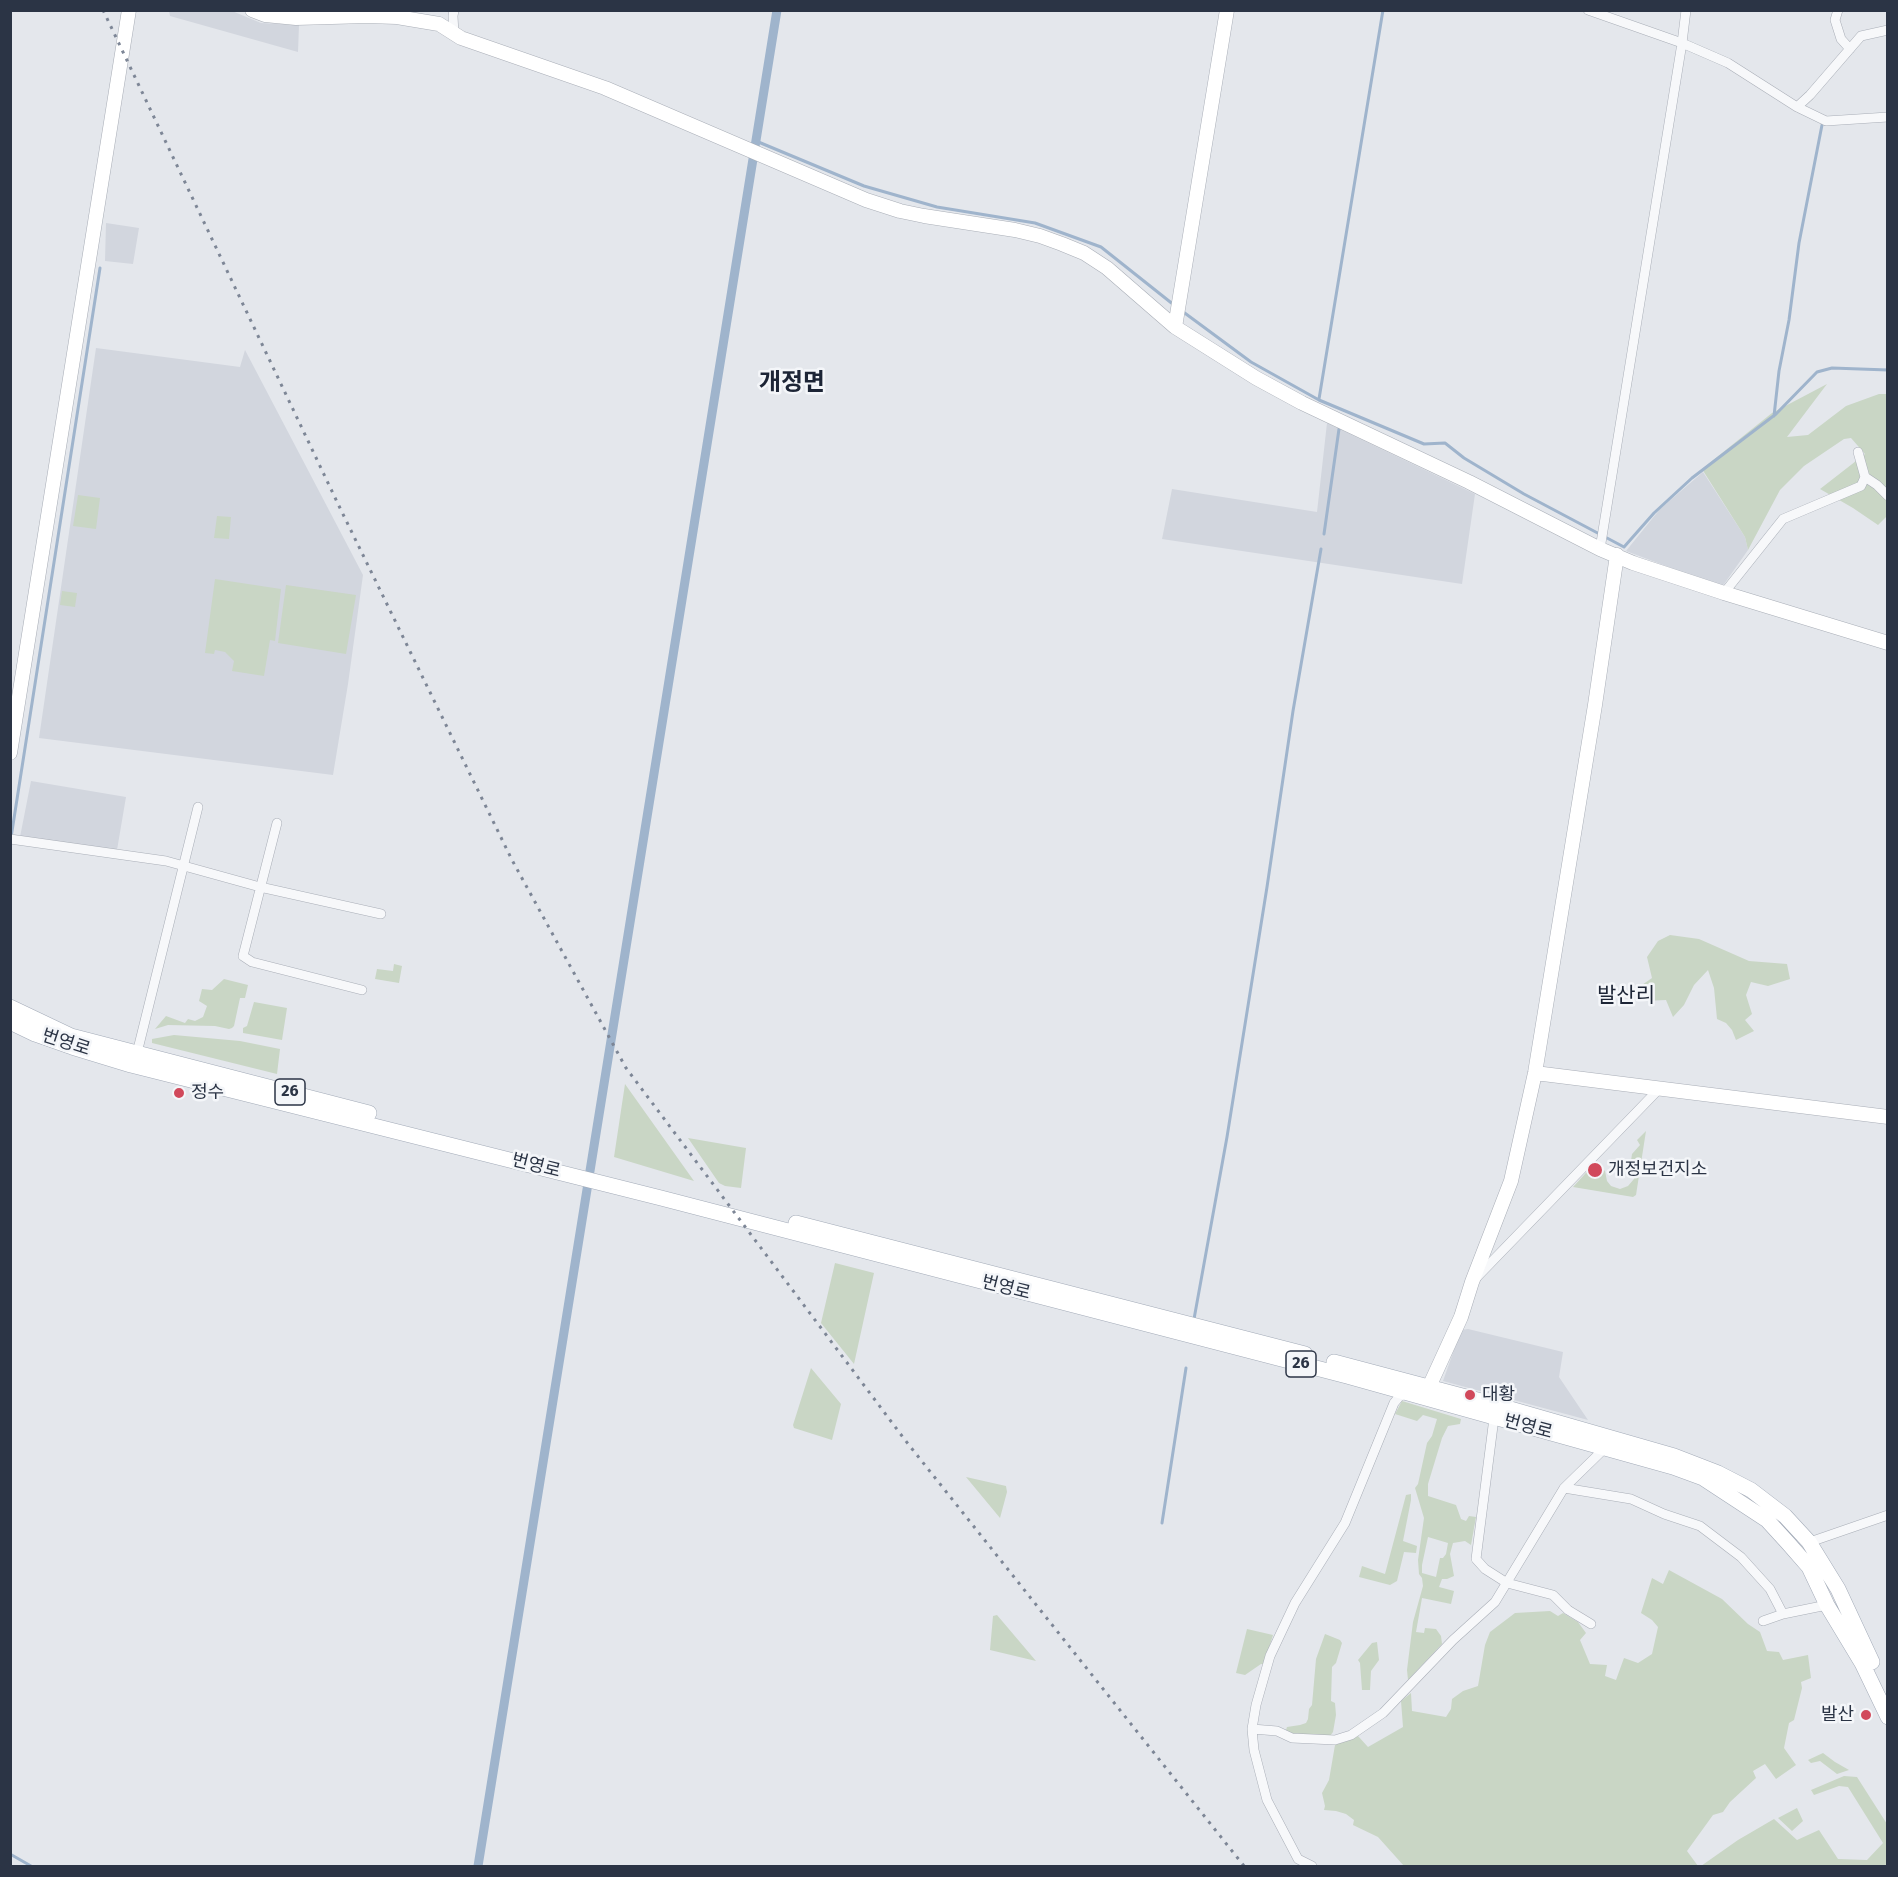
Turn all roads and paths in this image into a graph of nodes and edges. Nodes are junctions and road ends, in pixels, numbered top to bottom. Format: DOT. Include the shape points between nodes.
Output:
graph roads {
  1 [pos="129,10"];
  2 [pos="252,10"];
  3 [pos="454,10"];
  4 [pos="1227,10"];
  5 [pos="1588,10"];
  6 [pos="1686,10"];
  7 [pos="1838,10"];
  8 [pos="1887,30"];
  9 [pos="454,34"];
  10 [pos="1682,43"];
  11 [pos="1850,49"];
  12 [pos="1797,106"];
  13 [pos="1887,117"];
  14 [pos="1176,322"];
  15 [pos="1858,452"];
  16 [pos="1865,477"];
  17 [pos="1887,496"];
  18 [pos="1602,539"];
  19 [pos="1617,555"];
  20 [pos="1724,593"];
  21 [pos="1887,643"];
  22 [pos="10,753"];
  23 [pos="198,807"];
  24 [pos="277,823"];
  25 [pos="14,839"];
  26 [pos="182,867"];
  27 [pos="260,887"];
  28 [pos="381,914"];
  29 [pos="362,990"];
  30 [pos="10,1007"];
  31 [pos="10,1022"];
  32 [pos="137,1053"];
  33 [pos="1535,1074"];
  34 [pos="1658,1090"];
  35 [pos="1887,1117"];
  36 [pos="574,1171"];
  37 [pos="598,1177"];
  38 [pos="1472,1282"];
  39 [pos="1429,1387"];
  40 [pos="1407,1393"];
  41 [pos="1494,1418"];
  42 [pos="1605,1448"];
  43 [pos="1564,1488"];
  44 [pos="1887,1515"];
  45 [pos="1809,1542"];
  46 [pos="1795,1551"];
  47 [pos="1508,1583"];
  48 [pos="1827,1605"];
  49 [pos="1783,1614"];
  50 [pos="1763,1620"];
  51 [pos="1591,1624"];
  52 [pos="1887,1694"];
  53 [pos="1887,1717"];
  54 [pos="1252,1729"];
  55 [pos="1312,1866"];
  1 -- 22 [label="street"];
  2 -- 9 [label="street" via="296,18 397,17 439,24"];
  3 -- 9 [label="street"];
  4 -- 14 [label="street"];
  5 -- 10 [label="street"];
  6 -- 10 [label="street"];
  7 -- 11 [label="street" via="1835,20 1840,39"];
  8 -- 11 [label="street" via="1862,36"];
  9 -- 14 [label="street" via="604,88 866,200 924,216 1015,230 1062,244 1107,268"];
  10 -- 12 [label="street" via="1728,63"];
  10 -- 18 [label="street"];
  11 -- 12 [label="street"];
  12 -- 13 [label="street" via="1826,120"];
  14 -- 18 [label="street" via="1256,378 1302,403"];
  15 -- 16 [label="street"];
  16 -- 17 [label="street"];
  16 -- 20 [label="street" via="1861,486 1783,519"];
  18 -- 19 [label="street"];
  19 -- 20 [label="street"];
  19 -- 33 [label="street"];
  20 -- 21 [label="street"];
  23 -- 26 [label="street"];
  24 -- 27 [label="street"];
  25 -- 26 [label="street" via="166,861"];
  26 -- 27 [label="street"];
  26 -- 32 [label="street"];
  27 -- 28 [label="street"];
  27 -- 29 [label="street" via="243,956 252,962"];
  30 -- 32 [label="main road, 번영로 / 26" via="71,1035"];
  31 -- 36 [label="main road, 번영로 / 26" via="131,1065"];
  32 -- 36 [label="main road, 번영로 / 26"];
  33 -- 34 [label="street"];
  33 -- 38 [label="street" via="1511,1181"];
  34 -- 35 [label="street"];
  34 -- 38 [label="street"];
  36 -- 37 [label="main road, 번영로 / 26"];
  37 -- 39 [label="main road, 번영로 / 26"];
  37 -- 40 [label="main road, 번영로 / 26"];
  38 -- 39 [label="street" via="1461,1317"];
  39 -- 40 [label="street"];
  39 -- 45 [label="main road, 번영로 / 26" via="1674,1456 1718,1473 1751,1490 1785,1516"];
  40 -- 41 [label="main road, 번영로 / 26"];
  40 -- 54 [label="street" via="1394,1403 1345,1523 1295,1603 1270,1656"];
  41 -- 42 [label="main road, 번영로 / 26"];
  41 -- 47 [label="street" via="1476,1559"];
  42 -- 43 [label="street"];
  42 -- 46 [label="main road, 번영로 / 26" via="1703,1478 1767,1520"];
  43 -- 47 [label="street"];
  43 -- 49 [label="street" via="1631,1499 1700,1526 1741,1557 1770,1589"];
  44 -- 45 [label="street"];
  45 -- 46 [label="street"];
  45 -- 52 [label="main road, 번영로 / 26" via="1838,1589"];
  46 -- 48 [label="main road, 번영로 / 26" via="1809,1567"];
  47 -- 51 [label="street" via="1553,1594 1568,1610"];
  47 -- 54 [label="street" via="1496,1602 1453,1640 1383,1713 1351,1735 1335,1740 1292,1738 1276,1731"];
  48 -- 49 [label="street"];
  48 -- 53 [label="main road, 번영로 / 26" via="1862,1663"];
  49 -- 50 [label="street"];
  54 -- 55 [label="street" via="1267,1800 1298,1858"];
}
